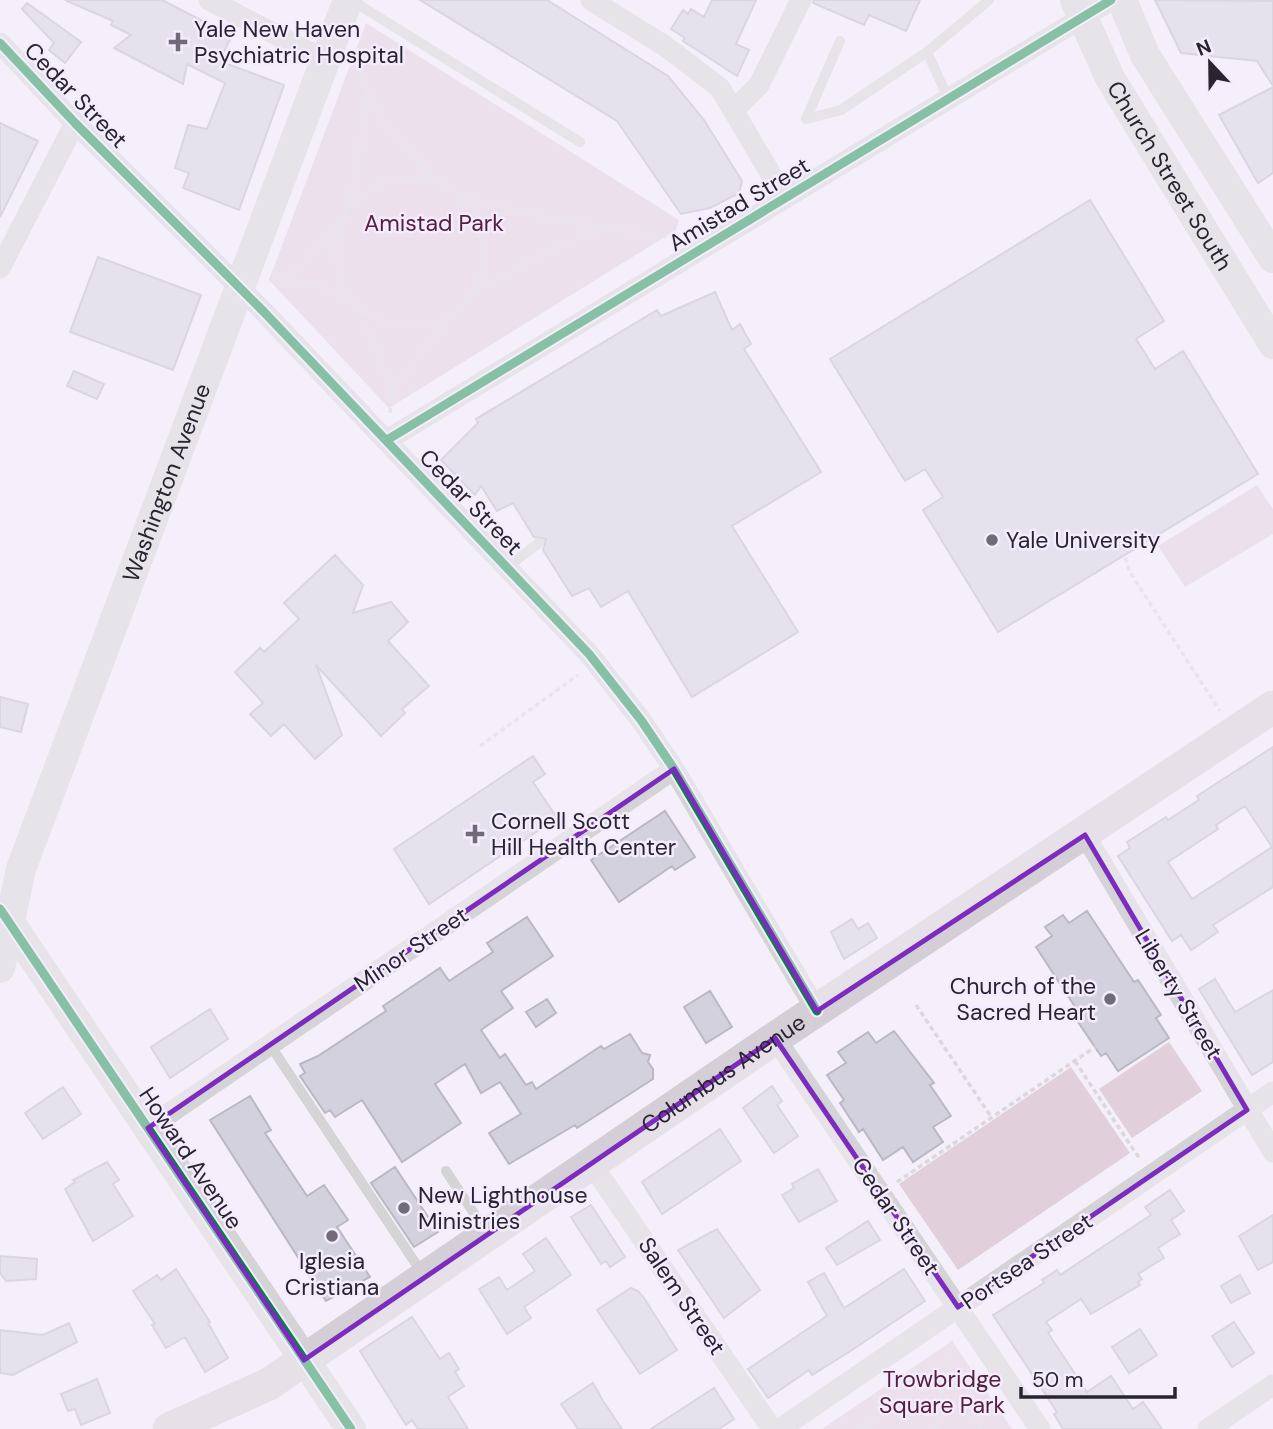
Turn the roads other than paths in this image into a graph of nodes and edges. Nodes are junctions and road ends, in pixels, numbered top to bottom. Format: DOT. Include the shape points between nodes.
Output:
graph roads {
  1 [pos="209,0"];
  2 [pos="350,0"];
  3 [pos="592,0"];
  4 [pos="801,0"];
  5 [pos="989,0"];
  6 [pos="1111,0"];
  7 [pos="1122,0"];
  8 [pos="1078,8"];
  9 [pos="840,41"];
  10 [pos="0,43"];
  11 [pos="927,52"];
  12 [pos="325,60"];
  13 [pos="948,99"];
  14 [pos="734,109"];
  15 [pos="1136,120"];
  16 [pos="75,123"];
  17 [pos="1198,136"];
  18 [pos="580,142"];
  19 [pos="785,198"];
  20 [pos="1273,258"];
  21 [pos="0,268"];
  22 [pos="251,284"];
  23 [pos="1273,344"];
  24 [pos="387,440"];
  25 [pos="539,543"];
  26 [pos="507,567"];
  27 [pos="1273,707"];
  28 [pos="674,769"];
  29 [pos="1085,835"];
  30 [pos="5,916"];
  31 [pos="0,968"];
  32 [pos="817,1011"];
  33 [pos="775,1038"];
  34 [pos="270,1045"];
  35 [pos="1273,1092"];
  36 [pos="1247,1110"];
  37 [pos="148,1128"];
  38 [pos="1273,1152"];
  39 [pos="591,1163"];
  40 [pos="446,1171"];
  41 [pos="488,1234"];
  42 [pos="425,1277"];
  43 [pos="958,1307"];
  44 [pos="304,1360"];
  45 [pos="1273,1385"];
  46 [pos="169,1429"];
  47 [pos="351,1429"];
  48 [pos="772,1429"];
  49 [pos="780,1429"];
  50 [pos="1040,1429"];
  51 [pos="1208,1429"];
  1 -- 12 [label="street"];
  2 -- 12 [label="main road, Washington Avenue"];
  2 -- 18 [label="lane"];
  3 -- 14 [label="street" via="698,69 720,88"];
  4 -- 14 [label="street" via="759,85"];
  5 -- 11 [label="lane"];
  6 -- 8 [label="street, Amistad Street"];
  7 -- 17 [label="main road, Church Street South" via="1145,55"];
  8 -- 13 [label="street, Amistad Street"];
  8 -- 15 [label="main road, Church Street South" via="1110,78"];
  9 -- 11 [label="lane" via="806,119 841,110"];
  10 -- 16 [label="street, Cedar Street"];
  11 -- 13 [label="lane"];
  12 -- 22 [label="main road, Washington Avenue"];
  13 -- 19 [label="street, Amistad Street"];
  14 -- 19 [label="street"];
  15 -- 17 [label="main road" via="1152,114 1165,116"];
  15 -- 23 [label="main road, Church Street South"];
  16 -- 21 [label="street"];
  16 -- 22 [label="street, Cedar Street"];
  17 -- 20 [label="main road, Church Street South"];
  19 -- 24 [label="street, Amistad Street"];
  22 -- 24 [label="street, Cedar Street"];
  22 -- 30 [label="main road, Washington Avenue" via="199,400"];
  24 -- 26 [label="street, Cedar Street"];
  25 -- 26 [label="lane"];
  26 -- 28 [label="street, Cedar Street" via="613,683"];
  27 -- 29 [label="main road, Columbus Avenue"];
  28 -- 32 [label="street, Cedar Street"];
  28 -- 34 [label="street, Minor Street"];
  29 -- 32 [label="main road, Columbus Avenue"];
  29 -- 36 [label="street, Liberty Street"];
  30 -- 31 [label="main road, Washington Avenue"];
  30 -- 37 [label="main road, Howard Avenue"];
  32 -- 33 [label="main road, Columbus Avenue"];
  33 -- 39 [label="main road, Columbus Avenue"];
  33 -- 43 [label="street, Cedar Street"];
  34 -- 37 [label="street, Minor Street"];
  34 -- 42 [label="lane"];
  35 -- 36 [label="street, Portsea Street"];
  36 -- 38 [label="street, Liberty Street"];
  36 -- 43 [label="street, Portsea Street"];
  37 -- 44 [label="main road, Howard Avenue"];
  39 -- 41 [label="main road, Columbus Avenue"];
  39 -- 48 [label="street, Salem Street"];
  40 -- 41 [label="lane"];
  41 -- 42 [label="main road, Columbus Avenue"];
  42 -- 44 [label="main road, Columbus Avenue"];
  43 -- 49 [label="street, Portsea Street"];
  43 -- 50 [label="street, Cedar Street"];
  44 -- 46 [label="main road, Columbus Avenue" via="270,1384"];
  44 -- 47 [label="main road, Howard Avenue"];
  45 -- 51 [label="street"];
}
